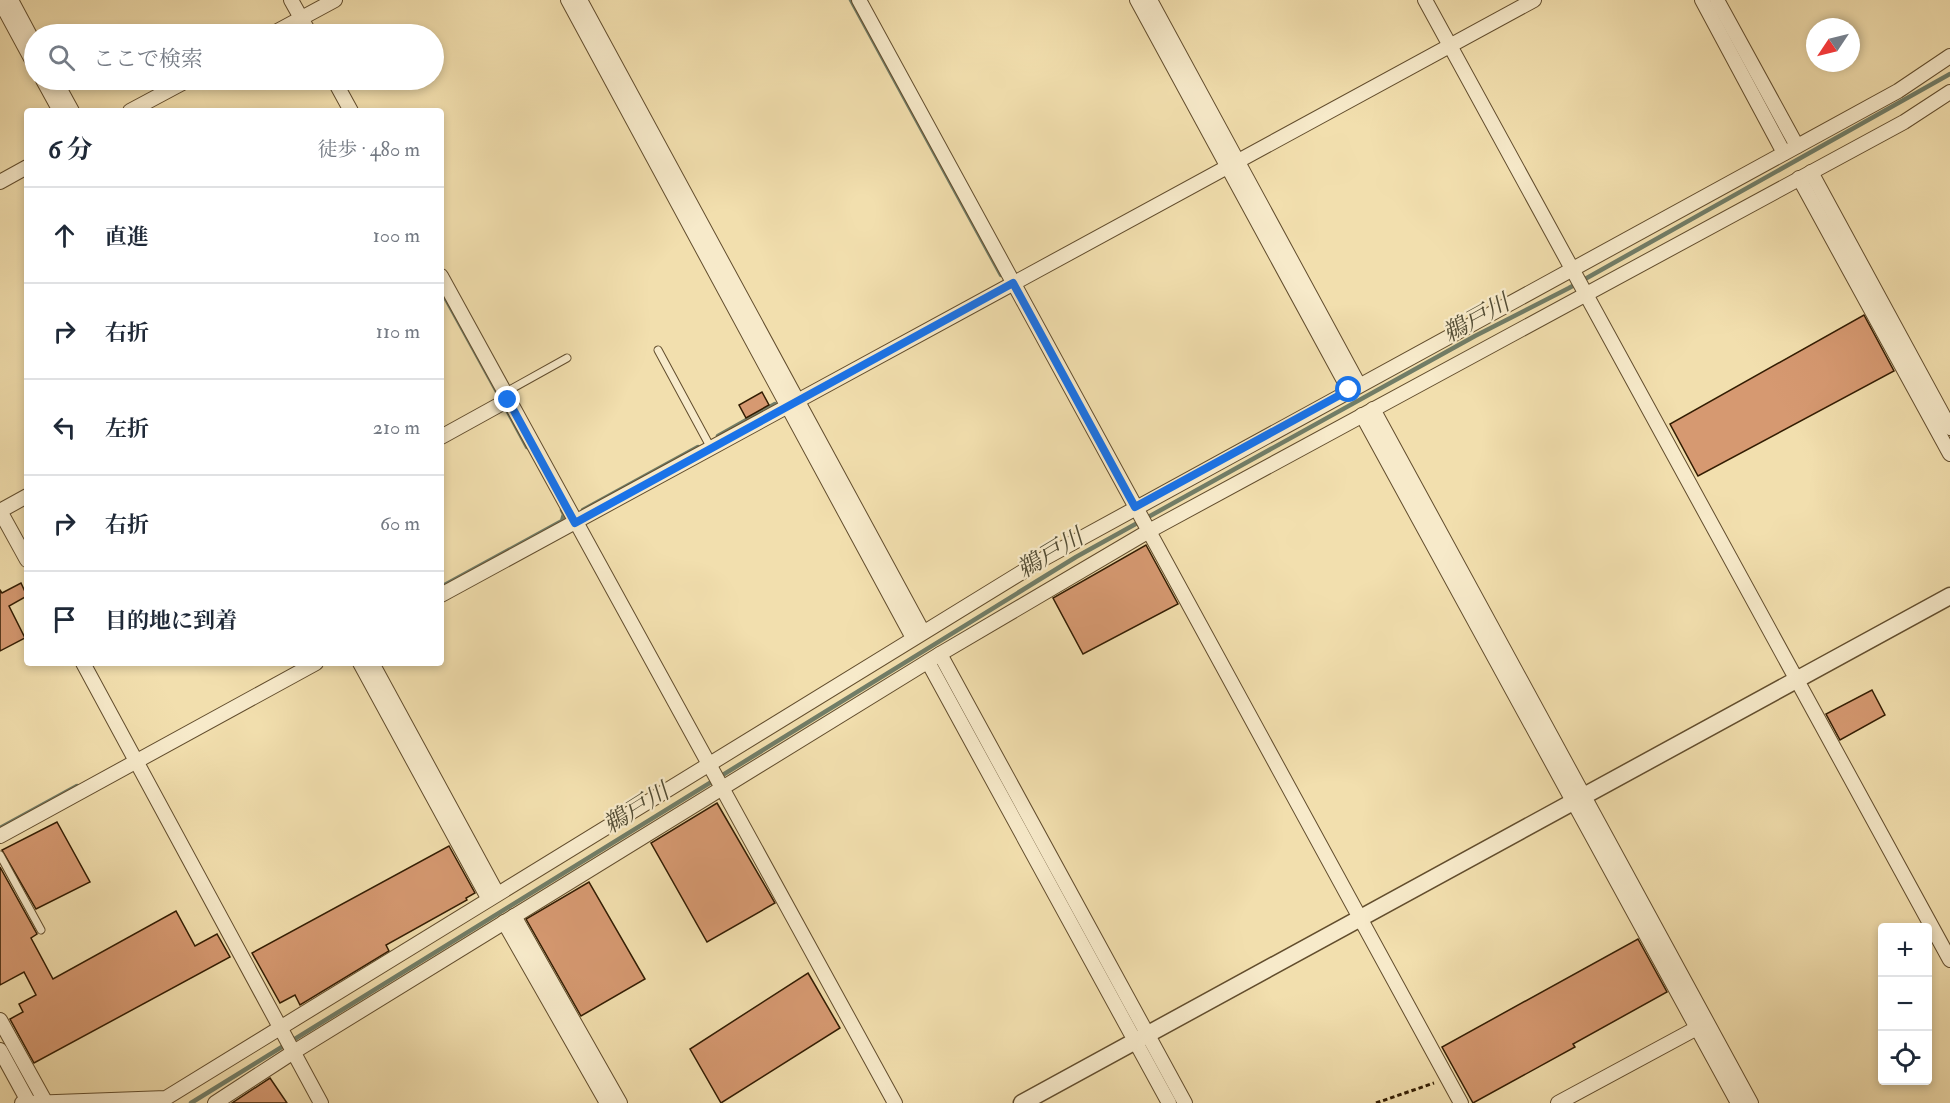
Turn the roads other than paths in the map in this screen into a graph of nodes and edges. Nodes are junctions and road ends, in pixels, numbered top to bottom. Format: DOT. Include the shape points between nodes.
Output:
graph roads {
  1 [pos="11,0"];
  2 [pos="291,0"];
  3 [pos="335,0"];
  4 [pos="568,0"];
  5 [pos="580,0"];
  6 [pos="859,0"];
  7 [pos="1137,0"];
  8 [pos="1150,0"];
  9 [pos="1425,0"];
  10 [pos="1534,0"];
  11 [pos="1702,0"];
  12 [pos="1717,0"];
  13 [pos="0,1"];
  14 [pos="301,19"];
  15 [pos="24,24"];
  16 [pos="291,24"];
  17 [pos="304,24"];
  18 [pos="24,45"];
  19 [pos="1450,46"];
  20 [pos="1950,56"];
  21 [pos="48,90"];
  22 [pos="60,90"];
  23 [pos="169,90"];
  24 [pos="339,90"];
  25 [pos="1950,92"];
  26 [pos="58,108"];
  27 [pos="70,108"];
  28 [pos="136,108"];
  29 [pos="349,108"];
  30 [pos="1790,149"];
  31 [pos="1232,164"];
  32 [pos="24,169"];
  33 [pos="1805,175"];
  34 [pos="0,182"];
  35 [pos="1574,271"];
  36 [pos="444,282"];
  37 [pos="1013,283"];
  38 [pos="1584,291"];
  39 [pos="658,350"];
  40 [pos="567,358"];
  41 [pos="1354,388"];
  42 [pos="506,396"];
  43 [pos="793,404"];
  44 [pos="1367,412"];
  45 [pos="1950,428"];
  46 [pos="444,435"];
  47 [pos="711,448"];
  48 [pos="1950,454"];
  49 [pos="24,498"];
  50 [pos="1137,509"];
  51 [pos="0,511"];
  52 [pos="575,523"];
  53 [pos="1148,529"];
  54 [pos="24,555"];
  55 [pos="444,594"];
  56 [pos="1950,596"];
  57 [pos="918,635"];
  58 [pos="940,654"];
  59 [pos="928,662"];
  60 [pos="85,666"];
  61 [pos="310,666"];
  62 [pos="362,666"];
  63 [pos="374,666"];
  64 [pos="1796,679"];
  65 [pos="137,760"];
  66 [pos="709,767"];
  67 [pos="719,787"];
  68 [pos="1578,798"];
  69 [pos="0,836"];
  70 [pos="0,855"];
  71 [pos="493,896"];
  72 [pos="1361,917"];
  73 [pos="509,919"];
  74 [pos="40,930"];
  75 [pos="1950,960"];
  76 [pos="0,1020"];
  77 [pos="1697,1028"];
  78 [pos="281,1029"];
  79 [pos="1141,1036"];
  80 [pos="0,1050"];
  81 [pos="291,1051"];
  82 [pos="164,1100"];
  83 [pos="22,1103"];
  84 [pos="29,1103"];
  85 [pos="46,1103"];
  86 [pos="215,1103"];
  87 [pos="321,1103"];
  88 [pos="607,1103"];
  89 [pos="620,1103"];
  90 [pos="895,1103"];
  91 [pos="1022,1103"];
  92 [pos="1169,1103"];
  93 [pos="1185,1103"];
  94 [pos="1461,1103"];
  95 [pos="1558,1103"];
  96 [pos="1738,1103"];
  97 [pos="1751,1103"];
  1 -- 15 [label="street"];
  2 -- 14 [label="street"];
  3 -- 14 [label="street"];
  4 -- 43 [label="street"];
  5 -- 43 [label="street"];
  6 -- 37 [label="street"];
  7 -- 31 [label="street"];
  8 -- 31 [label="street"];
  9 -- 19 [label="street"];
  10 -- 19 [label="street"];
  11 -- 30 [label="street"];
  12 -- 30 [label="street"];
  13 -- 18 [label="street"];
  14 -- 16 [label="street"];
  14 -- 17 [label="street"];
  19 -- 31 [label="street"];
  19 -- 35 [label="street"];
  20 -- 30 [label="street" via="1922,77"];
  21 -- 26 [label="street"];
  22 -- 27 [label="street"];
  23 -- 28 [label="street"];
  24 -- 29 [label="street"];
  25 -- 33 [label="street" via="1904,122"];
  30 -- 35 [label="street"];
  31 -- 37 [label="street"];
  31 -- 41 [label="street"];
  32 -- 34 [label="street"];
  33 -- 38 [label="street"];
  33 -- 45 [label="street"];
  33 -- 48 [label="street"];
  35 -- 38 [label="street"];
  35 -- 41 [label="street"];
  36 -- 42 [label="street"];
  37 -- 43 [label="street"];
  37 -- 50 [label="street"];
  38 -- 44 [label="street"];
  38 -- 64 [label="street"];
  39 -- 47 [label="lane"];
  40 -- 42 [label="lane"];
  41 -- 50 [label="street"];
  42 -- 46 [label="street"];
  42 -- 52 [label="street"];
  43 -- 47 [label="street"];
  43 -- 57 [label="street"];
  44 -- 53 [label="street"];
  44 -- 68 [label="street"];
  47 -- 52 [label="street"];
  49 -- 51 [label="street"];
  50 -- 53 [label="street"];
  50 -- 57 [label="street"];
  51 -- 54 [label="street"];
  52 -- 55 [label="street"];
  52 -- 66 [label="street"];
  53 -- 58 [label="street"];
  53 -- 72 [label="street"];
  56 -- 64 [label="street"];
  57 -- 66 [label="street"];
  58 -- 59 [label="street"];
  58 -- 79 [label="street"];
  59 -- 67 [label="street"];
  59 -- 79 [label="street"];
  60 -- 65 [label="street"];
  61 -- 65 [label="street"];
  62 -- 71 [label="street"];
  63 -- 71 [label="street"];
  64 -- 68 [label="street"];
  64 -- 75 [label="street"];
  65 -- 69 [label="street"];
  65 -- 78 [label="street"];
  66 -- 67 [label="street"];
  66 -- 71 [label="street"];
  67 -- 73 [label="street"];
  67 -- 90 [label="street"];
  68 -- 72 [label="street"];
  68 -- 77 [label="street"];
  68 -- 97 [label="street"];
  70 -- 74 [label="lane"];
  71 -- 78 [label="street"];
  72 -- 79 [label="street"];
  72 -- 94 [label="street"];
  73 -- 81 [label="street"];
  73 -- 88 [label="street"];
  73 -- 89 [label="street"];
  76 -- 85 [label="street"];
  77 -- 95 [label="street"];
  77 -- 96 [label="street"];
  78 -- 81 [label="street"];
  78 -- 82 [label="street"];
  79 -- 91 [label="street"];
  79 -- 92 [label="street"];
  79 -- 93 [label="street"];
  80 -- 84 [label="street"];
  81 -- 86 [label="street"];
  81 -- 87 [label="street"];
  82 -- 85 [label="street"];
  83 -- 84 [label="street"];
  84 -- 85 [label="street"];
}
